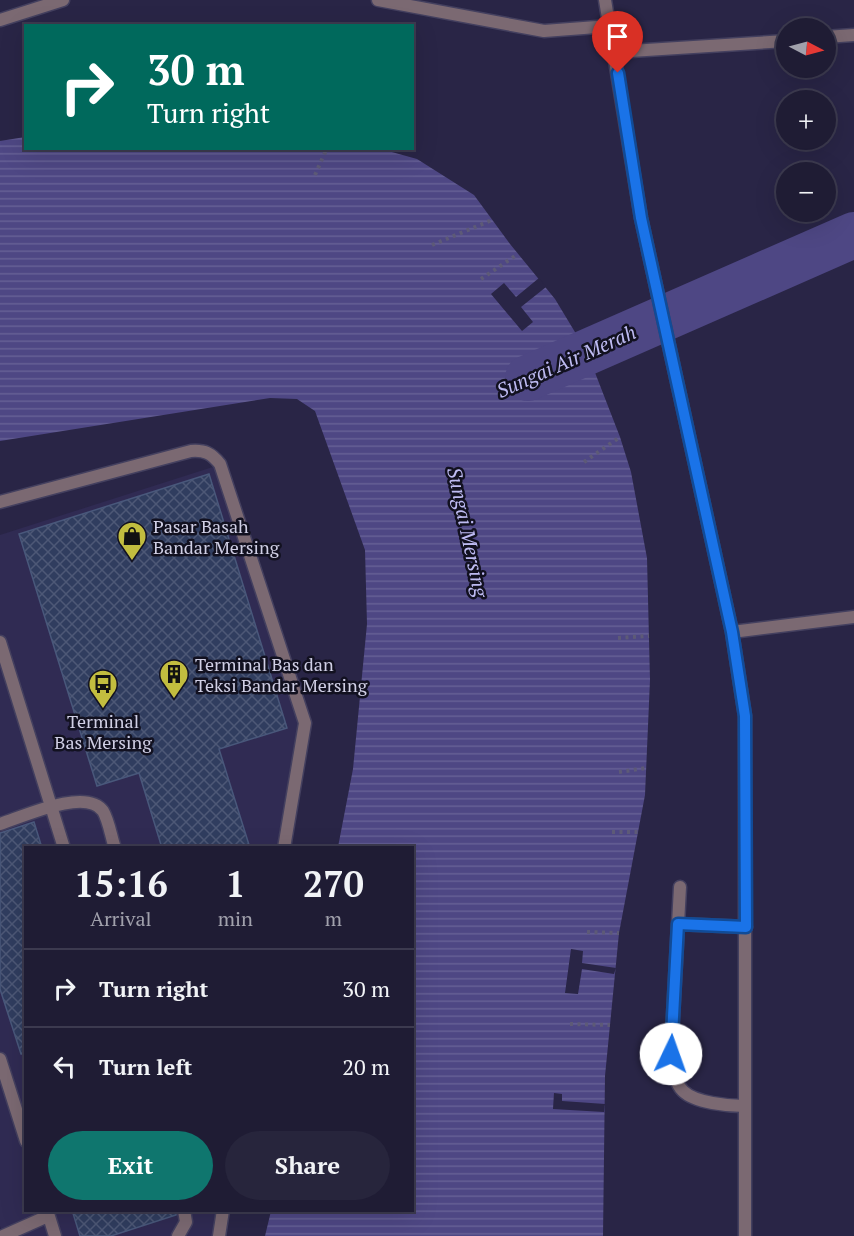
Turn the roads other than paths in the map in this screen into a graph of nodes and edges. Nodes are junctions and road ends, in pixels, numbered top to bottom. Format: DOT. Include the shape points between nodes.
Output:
graph roads {
  1 [pos="63,0"];
  2 [pos="378,0"];
  3 [pos="605,0"];
  4 [pos="0,20"];
  5 [pos="610,26"];
  6 [pos="854,35"];
  7 [pos="836,37"];
  8 [pos="776,42"];
  9 [pos="615,52"];
  10 [pos="0,502"];
  11 [pos="854,617"];
  12 [pos="732,632"];
  13 [pos="0,642"];
  14 [pos="51,807"];
  15 [pos="0,824"];
  16 [pos="63,846"];
  17 [pos="114,846"];
  18 [pos="284,846"];
  19 [pos="680,887"];
  20 [pos="678,924"];
  21 [pos="746,927"];
  22 [pos="0,1059"];
  23 [pos="744,1106"];
  24 [pos="24,1136"];
  25 [pos="184,1212"];
  26 [pos="223,1212"];
  27 [pos="48,1213"];
  28 [pos="3,1236"];
  29 [pos="56,1236"];
  30 [pos="178,1236"];
  31 [pos="219,1236"];
  32 [pos="745,1236"];
  1 -- 4 [label="street"];
  2 -- 5 [label="street" via="544,31"];
  3 -- 5 [label="street"];
  5 -- 9 [label="street"];
  6 -- 7 [label="street"];
  8 -- 9 [label="street"];
  9 -- 12 [label="street" via="641,218"];
  10 -- 18 [label="street" via="191,451 203,450 214,456 220,464 305,723"];
  11 -- 12 [label="street"];
  12 -- 21 [label="street" via="745,716"];
  13 -- 14 [label="street"];
  14 -- 15 [label="street"];
  14 -- 16 [label="street"];
  14 -- 17 [label="street" via="85,801 95,804 103,812"];
  19 -- 20 [label="street"];
  20 -- 21 [label="street"];
  20 -- 23 [label="street" via="671,1054 676,1079 684,1092 700,1099"];
  21 -- 23 [label="street"];
  22 -- 24 [label="street"];
  23 -- 32 [label="street"];
  25 -- 30 [label="street" via="186,1222"];
  26 -- 31 [label="street"];
  27 -- 28 [label="street"];
  27 -- 29 [label="street"];
}
